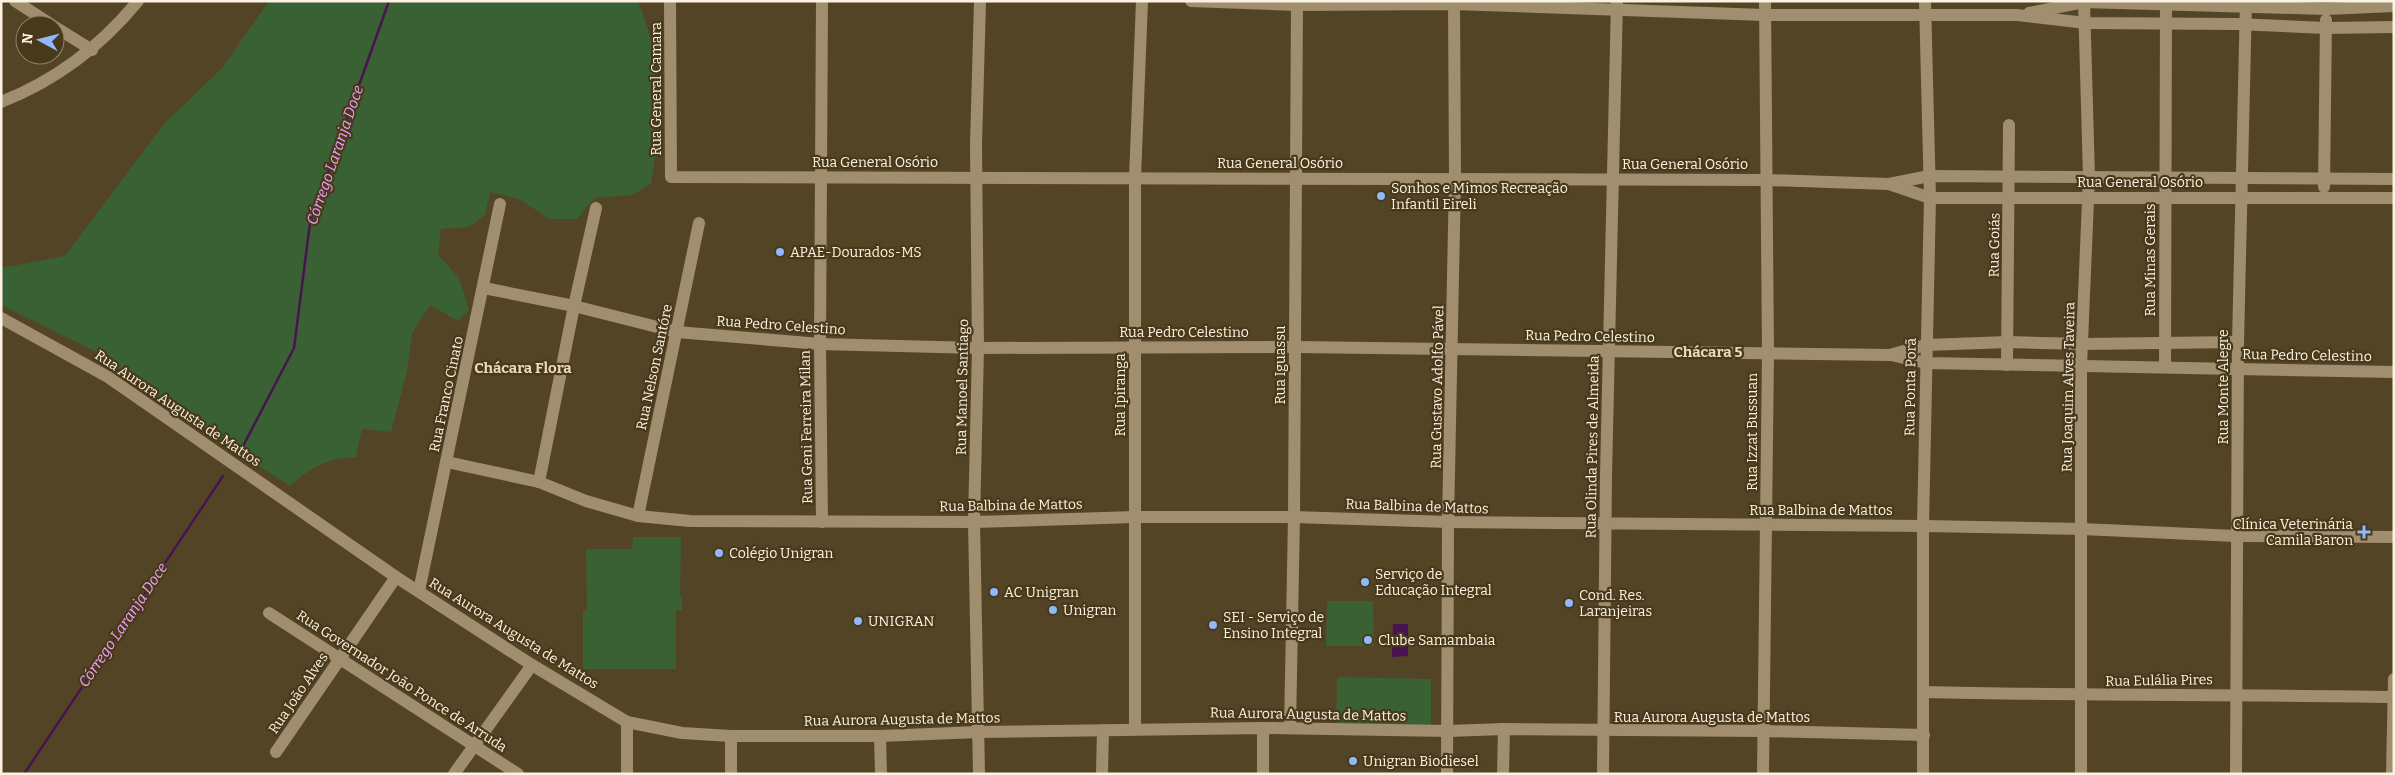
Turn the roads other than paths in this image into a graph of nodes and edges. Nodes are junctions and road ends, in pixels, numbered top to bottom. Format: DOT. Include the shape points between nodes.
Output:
graph roads {
  1 [pos="15,1"];
  2 [pos="138,1"];
  3 [pos="670,1"];
  4 [pos="822,1"];
  5 [pos="980,1"];
  6 [pos="1142,1"];
  7 [pos="1191,1"];
  8 [pos="1765,1"];
  9 [pos="2084,2"];
  10 [pos="1297,3"];
  11 [pos="1454,3"];
  12 [pos="2166,3"];
  13 [pos="2246,4"];
  14 [pos="1617,5"];
  15 [pos="2326,5"];
  16 [pos="2394,6"];
  17 [pos="1926,7"];
  18 [pos="37,15"];
  19 [pos="1765,15"];
  20 [pos="2017,15"];
  21 [pos="2086,23"];
  22 [pos="2166,23"];
  23 [pos="2246,24"];
  24 [pos="2394,27"];
  25 [pos="2326,28"];
  26 [pos="65,33"];
  27 [pos="92,50"];
  28 [pos="1,102"];
  29 [pos="2009,125"];
  30 [pos="671,176"];
  31 [pos="1929,176"];
  32 [pos="821,177"];
  33 [pos="977,177"];
  34 [pos="2089,177"];
  35 [pos="1135,178"];
  36 [pos="1296,178"];
  37 [pos="2009,178"];
  38 [pos="2165,178"];
  39 [pos="2242,178"];
  40 [pos="1455,179"];
  41 [pos="1612,179"];
  42 [pos="2324,179"];
  43 [pos="2394,179"];
  44 [pos="1767,180"];
  45 [pos="1889,184"];
  46 [pos="2088,196"];
  47 [pos="2165,197"];
  48 [pos="2242,197"];
  49 [pos="1930,198"];
  50 [pos="2010,198"];
  51 [pos="2324,198"];
  52 [pos="2394,198"];
  53 [pos="500,204"];
  54 [pos="596,208"];
  55 [pos="699,223"];
  56 [pos="484,288"];
  57 [pos="574,306"];
  58 [pos="1,318"];
  59 [pos="677,332"];
  60 [pos="2008,342"];
  61 [pos="2238,342"];
  62 [pos="820,344"];
  63 [pos="2083,344"];
  64 [pos="2165,344"];
  65 [pos="1926,346"];
  66 [pos="1136,347"];
  67 [pos="1295,347"];
  68 [pos="978,348"];
  69 [pos="1453,349"];
  70 [pos="1609,351"];
  71 [pos="1768,354"];
  72 [pos="1891,355"];
  73 [pos="1926,363"];
  74 [pos="2007,365"];
  75 [pos="2082,366"];
  76 [pos="2165,367"];
  77 [pos="2238,370"];
  78 [pos="2394,372"];
  79 [pos="447,462"];
  80 [pos="539,482"];
  81 [pos="638,516"];
  82 [pos="1135,517"];
  83 [pos="1294,517"];
  84 [pos="822,522"];
  85 [pos="974,522"];
  86 [pos="1448,522"];
  87 [pos="1606,524"];
  88 [pos="1767,525"];
  89 [pos="1923,526"];
  90 [pos="2082,529"];
  91 [pos="2236,536"];
  92 [pos="2394,537"];
  93 [pos="396,577"];
  94 [pos="419,591"];
  95 [pos="269,613"];
  96 [pos="340,659"];
  97 [pos="532,665"];
  98 [pos="2394,679"];
  99 [pos="1924,692"];
  100 [pos="2237,694"];
  101 [pos="2081,696"];
  102 [pos="2393,697"];
  103 [pos="627,722"];
  104 [pos="1263,728"];
  105 [pos="1290,728"];
  106 [pos="1135,729"];
  107 [pos="1504,729"];
  108 [pos="1103,730"];
  109 [pos="1603,731"];
  110 [pos="1764,731"];
  111 [pos="979,732"];
  112 [pos="1448,732"];
  113 [pos="1924,735"];
  114 [pos="731,736"];
  115 [pos="880,736"];
  116 [pos="475,746"];
  117 [pos="276,752"];
  118 [pos="454,774"];
  119 [pos="518,774"];
  120 [pos="628,774"];
  121 [pos="731,774"];
  122 [pos="881,774"];
  123 [pos="979,774"];
  124 [pos="1102,774"];
  125 [pos="1263,774"];
  126 [pos="1447,774"];
  127 [pos="1504,774"];
  128 [pos="1603,774"];
  129 [pos="1763,774"];
  130 [pos="1923,774"];
  131 [pos="2081,774"];
  132 [pos="2236,774"];
  133 [pos="2392,774"];
  1 -- 18 [label="street"];
  2 -- 27 [label="street"];
  3 -- 30 [label="street, Rua General Camara"];
  4 -- 32 [label="street, Rua Geni Ferreira Milan"];
  5 -- 33 [label="street, Rua Manoel Santiago"];
  6 -- 35 [label="street, Rua Ipiranga"];
  7 -- 10 [label="street"];
  8 -- 19 [label="street, Rua Izzat Bussuan"];
  9 -- 12 [label="street"];
  9 -- 20 [label="street"];
  9 -- 21 [label="street, Rua Joaquim Alves Taveira"];
  10 -- 11 [label="street"];
  10 -- 36 [label="street, Rua Iguassu"];
  11 -- 14 [label="street"];
  11 -- 40 [label="street, Rua Gustavo Adolfo Pável"];
  12 -- 13 [label="street"];
  12 -- 22 [label="street, Rua Minas Gerais"];
  13 -- 15 [label="street"];
  13 -- 23 [label="street, Rua Monte Alegre"];
  14 -- 19 [label="street"];
  14 -- 41 [label="street, Rua Olinda Pires de Almeida"];
  15 -- 16 [label="street"];
  15 -- 25 [label="street"];
  17 -- 19 [label="street"];
  17 -- 20 [label="street"];
  17 -- 31 [label="street, Rua Ponta Porã"];
  19 -- 44 [label="street, Rua Izzat Bussuan"];
  20 -- 21 [label="street"];
  21 -- 22 [label="street"];
  21 -- 34 [label="street, Rua Joaquim Alves Taveira"];
  22 -- 23 [label="street"];
  22 -- 38 [label="street, Rua Minas Gerais"];
  23 -- 25 [label="street"];
  23 -- 39 [label="street, Rua Monte Alegre"];
  24 -- 25 [label="street"];
  25 -- 42 [label="street"];
  26 -- 27 [label="street"];
  27 -- 28 [label="street" via="30,91"];
  29 -- 37 [label="street, Rua Goiás"];
  30 -- 32 [label="street, Rua General Osório"];
  31 -- 37 [label="street, Rua General Osório"];
  31 -- 45 [label="street, Rua General Osório"];
  31 -- 49 [label="street, Rua Ponta Porã"];
  32 -- 33 [label="street, Rua General Osório"];
  32 -- 62 [label="street, Rua Geni Ferreira Milan"];
  33 -- 35 [label="street, Rua General Osório"];
  33 -- 68 [label="street, Rua Manoel Santiago"];
  34 -- 37 [label="street, Rua General Osório"];
  34 -- 38 [label="street, Rua General Osório"];
  34 -- 46 [label="street, Rua Joaquim Alves Taveira"];
  35 -- 36 [label="street, Rua General Osório"];
  35 -- 66 [label="street, Rua Ipiranga"];
  36 -- 40 [label="street, Rua General Osório"];
  36 -- 67 [label="street, Rua Iguassu"];
  37 -- 50 [label="street, Rua Goiás"];
  38 -- 39 [label="street, Rua General Osório"];
  38 -- 47 [label="street, Rua Minas Gerais"];
  39 -- 42 [label="street, Rua General Osório"];
  39 -- 48 [label="street, Rua Monte Alegre"];
  40 -- 41 [label="street, Rua General Osório"];
  40 -- 69 [label="street, Rua Gustavo Adolfo Pável"];
  41 -- 44 [label="street, Rua General Osório"];
  41 -- 70 [label="street, Rua Olinda Pires de Almeida"];
  42 -- 43 [label="street, Rua General Osório"];
  42 -- 51 [label="street"];
  44 -- 45 [label="street, Rua General Osório"];
  44 -- 71 [label="street, Rua Izzat Bussuan"];
  45 -- 49 [label="street, Rua General Osório"];
  46 -- 47 [label="street, Rua General Osório"];
  46 -- 50 [label="street, Rua General Osório"];
  46 -- 63 [label="street, Rua Joaquim Alves Taveira"];
  47 -- 48 [label="street, Rua General Osório"];
  47 -- 64 [label="street, Rua Minas Gerais"];
  48 -- 51 [label="street, Rua General Osório"];
  48 -- 61 [label="street, Rua Monte Alegre"];
  49 -- 50 [label="street, Rua General Osório"];
  49 -- 65 [label="street, Rua Ponta Porã"];
  50 -- 60 [label="street, Rua Goiás"];
  51 -- 52 [label="street, Rua General Osório"];
  53 -- 56 [label="street, Rua Franco Cinato"];
  54 -- 57 [label="street"];
  55 -- 59 [label="street, Rua Nelson Santóre"];
  56 -- 57 [label="street, Rua Pedro Celestino"];
  56 -- 79 [label="street, Rua Franco Cinato"];
  57 -- 59 [label="street, Rua Pedro Celestino"];
  57 -- 80 [label="street"];
  58 -- 93 [label="street, Rua Aurora Augusta de Mattos" via="108,377"];
  59 -- 62 [label="street, Rua Pedro Celestino"];
  59 -- 81 [label="street, Rua Nelson Santóre"];
  60 -- 63 [label="street, Rua Pedro Celestino"];
  60 -- 65 [label="street, Rua Pedro Celestino"];
  60 -- 74 [label="street, Rua Goiás"];
  61 -- 64 [label="street, Rua Pedro Celestino"];
  61 -- 77 [label="street, Rua Monte Alegre"];
  62 -- 68 [label="street, Rua Pedro Celestino"];
  62 -- 84 [label="street, Rua Geni Ferreira Milan"];
  63 -- 64 [label="street, Rua Pedro Celestino"];
  63 -- 75 [label="street, Rua Joaquim Alves Taveira"];
  64 -- 76 [label="street, Rua Minas Gerais"];
  65 -- 72 [label="street, Rua Pedro Celestino"];
  65 -- 73 [label="street, Rua Ponta Porã"];
  66 -- 67 [label="street, Rua Pedro Celestino"];
  66 -- 68 [label="street, Rua Pedro Celestino"];
  66 -- 82 [label="street, Rua Ipiranga"];
  67 -- 69 [label="street, Rua Pedro Celestino"];
  67 -- 83 [label="street, Rua Iguassu"];
  68 -- 85 [label="street, Rua Manoel Santiago"];
  69 -- 70 [label="street, Rua Pedro Celestino"];
  69 -- 86 [label="street, Rua Gustavo Adolfo Pável"];
  70 -- 71 [label="street, Rua Pedro Celestino"];
  70 -- 87 [label="street, Rua Olinda Pires de Almeida"];
  71 -- 72 [label="street, Rua Pedro Celestino"];
  71 -- 88 [label="street, Rua Izzat Bussuan"];
  72 -- 73 [label="street, Rua Pedro Celestino"];
  73 -- 74 [label="street, Rua Pedro Celestino"];
  73 -- 89 [label="street, Rua Ponta Porã"];
  74 -- 75 [label="street, Rua Pedro Celestino"];
  75 -- 76 [label="street, Rua Pedro Celestino"];
  75 -- 90 [label="street, Rua Joaquim Alves Taveira"];
  76 -- 77 [label="street, Rua Pedro Celestino"];
  77 -- 78 [label="street, Rua Pedro Celestino"];
  77 -- 91 [label="street, Rua Monte Alegre"];
  79 -- 80 [label="street, Rua Balbina de Mattos"];
  79 -- 94 [label="street, Rua Franco Cinato"];
  80 -- 81 [label="street, Rua Balbina de Mattos" via="586,501"];
  81 -- 84 [label="street, Rua Balbina de Mattos" via="690,521"];
  82 -- 83 [label="street, Rua Balbina de Mattos"];
  82 -- 85 [label="street, Rua Balbina de Mattos"];
  82 -- 106 [label="street, Rua Ipiranga"];
  83 -- 86 [label="street, Rua Balbina de Mattos"];
  83 -- 105 [label="street, Rua Iguassu"];
  84 -- 85 [label="street, Rua Balbina de Mattos"];
  85 -- 111 [label="street, Rua Manoel Santiago"];
  86 -- 87 [label="street, Rua Balbina de Mattos"];
  86 -- 112 [label="street, Rua Gustavo Adolfo Pável"];
  87 -- 88 [label="street, Rua Balbina de Mattos"];
  87 -- 109 [label="street, Rua Olinda Pires de Almeida"];
  88 -- 89 [label="street, Rua Balbina de Mattos"];
  88 -- 110 [label="street, Rua Izzat Bussuan"];
  89 -- 90 [label="street, Rua Balbina de Mattos"];
  89 -- 99 [label="street, Rua Ponta Porã"];
  90 -- 91 [label="street, Rua Balbina de Mattos"];
  90 -- 101 [label="street, Rua Joaquim Alves Taveira"];
  91 -- 92 [label="street, Rua Balbina de Mattos"];
  91 -- 100 [label="street, Rua Monte Alegre"];
  93 -- 94 [label="street, Rua Aurora Augusta de Mattos"];
  93 -- 96 [label="street, Rua João Alves"];
  94 -- 97 [label="street, Rua Aurora Augusta de Mattos"];
  95 -- 96 [label="street, Rua Governador João Ponce de Arruda"];
  96 -- 116 [label="street, Rua Governador João Ponce de Arruda"];
  96 -- 117 [label="street, Rua João Alves"];
  97 -- 103 [label="street, Rua Aurora Augusta de Mattos"];
  97 -- 116 [label="street"];
  98 -- 102 [label="street"];
  99 -- 101 [label="street, Rua Eulália Pires"];
  99 -- 113 [label="street, Rua Ponta Porã"];
  100 -- 101 [label="street, Rua Eulália Pires"];
  100 -- 102 [label="street, Rua Eulália Pires"];
  100 -- 132 [label="street, Rua Monte Alegre"];
  101 -- 131 [label="street, Rua Joaquim Alves Taveira"];
  102 -- 133 [label="street"];
  103 -- 114 [label="street, Rua Aurora Augusta de Mattos" via="682,733"];
  103 -- 120 [label="street"];
  104 -- 105 [label="street, Rua Aurora Augusta de Mattos"];
  104 -- 106 [label="street, Rua Aurora Augusta de Mattos"];
  104 -- 125 [label="street"];
  105 -- 112 [label="street, Rua Aurora Augusta de Mattos"];
  106 -- 108 [label="street, Rua Aurora Augusta de Mattos"];
  107 -- 109 [label="street, Rua Aurora Augusta de Mattos"];
  107 -- 112 [label="street, Rua Aurora Augusta de Mattos"];
  107 -- 127 [label="street"];
  108 -- 111 [label="street, Rua Aurora Augusta de Mattos"];
  108 -- 124 [label="street"];
  109 -- 110 [label="street, Rua Aurora Augusta de Mattos"];
  109 -- 128 [label="street, Rua Olinda Pires de Almeida"];
  110 -- 113 [label="street, Rua Aurora Augusta de Mattos"];
  110 -- 129 [label="street, Rua Izzat Bussuan"];
  111 -- 115 [label="street, Rua Aurora Augusta de Mattos"];
  111 -- 123 [label="street, Rua Manoel Santiago"];
  112 -- 126 [label="street, Rua Gustavo Adolfo Pável"];
  113 -- 130 [label="street, Rua Ponta Porã"];
  114 -- 115 [label="street, Rua Aurora Augusta de Mattos"];
  114 -- 121 [label="street"];
  115 -- 122 [label="street"];
  116 -- 118 [label="street"];
  116 -- 119 [label="street, Rua Governador João Ponce de Arruda"];
}
